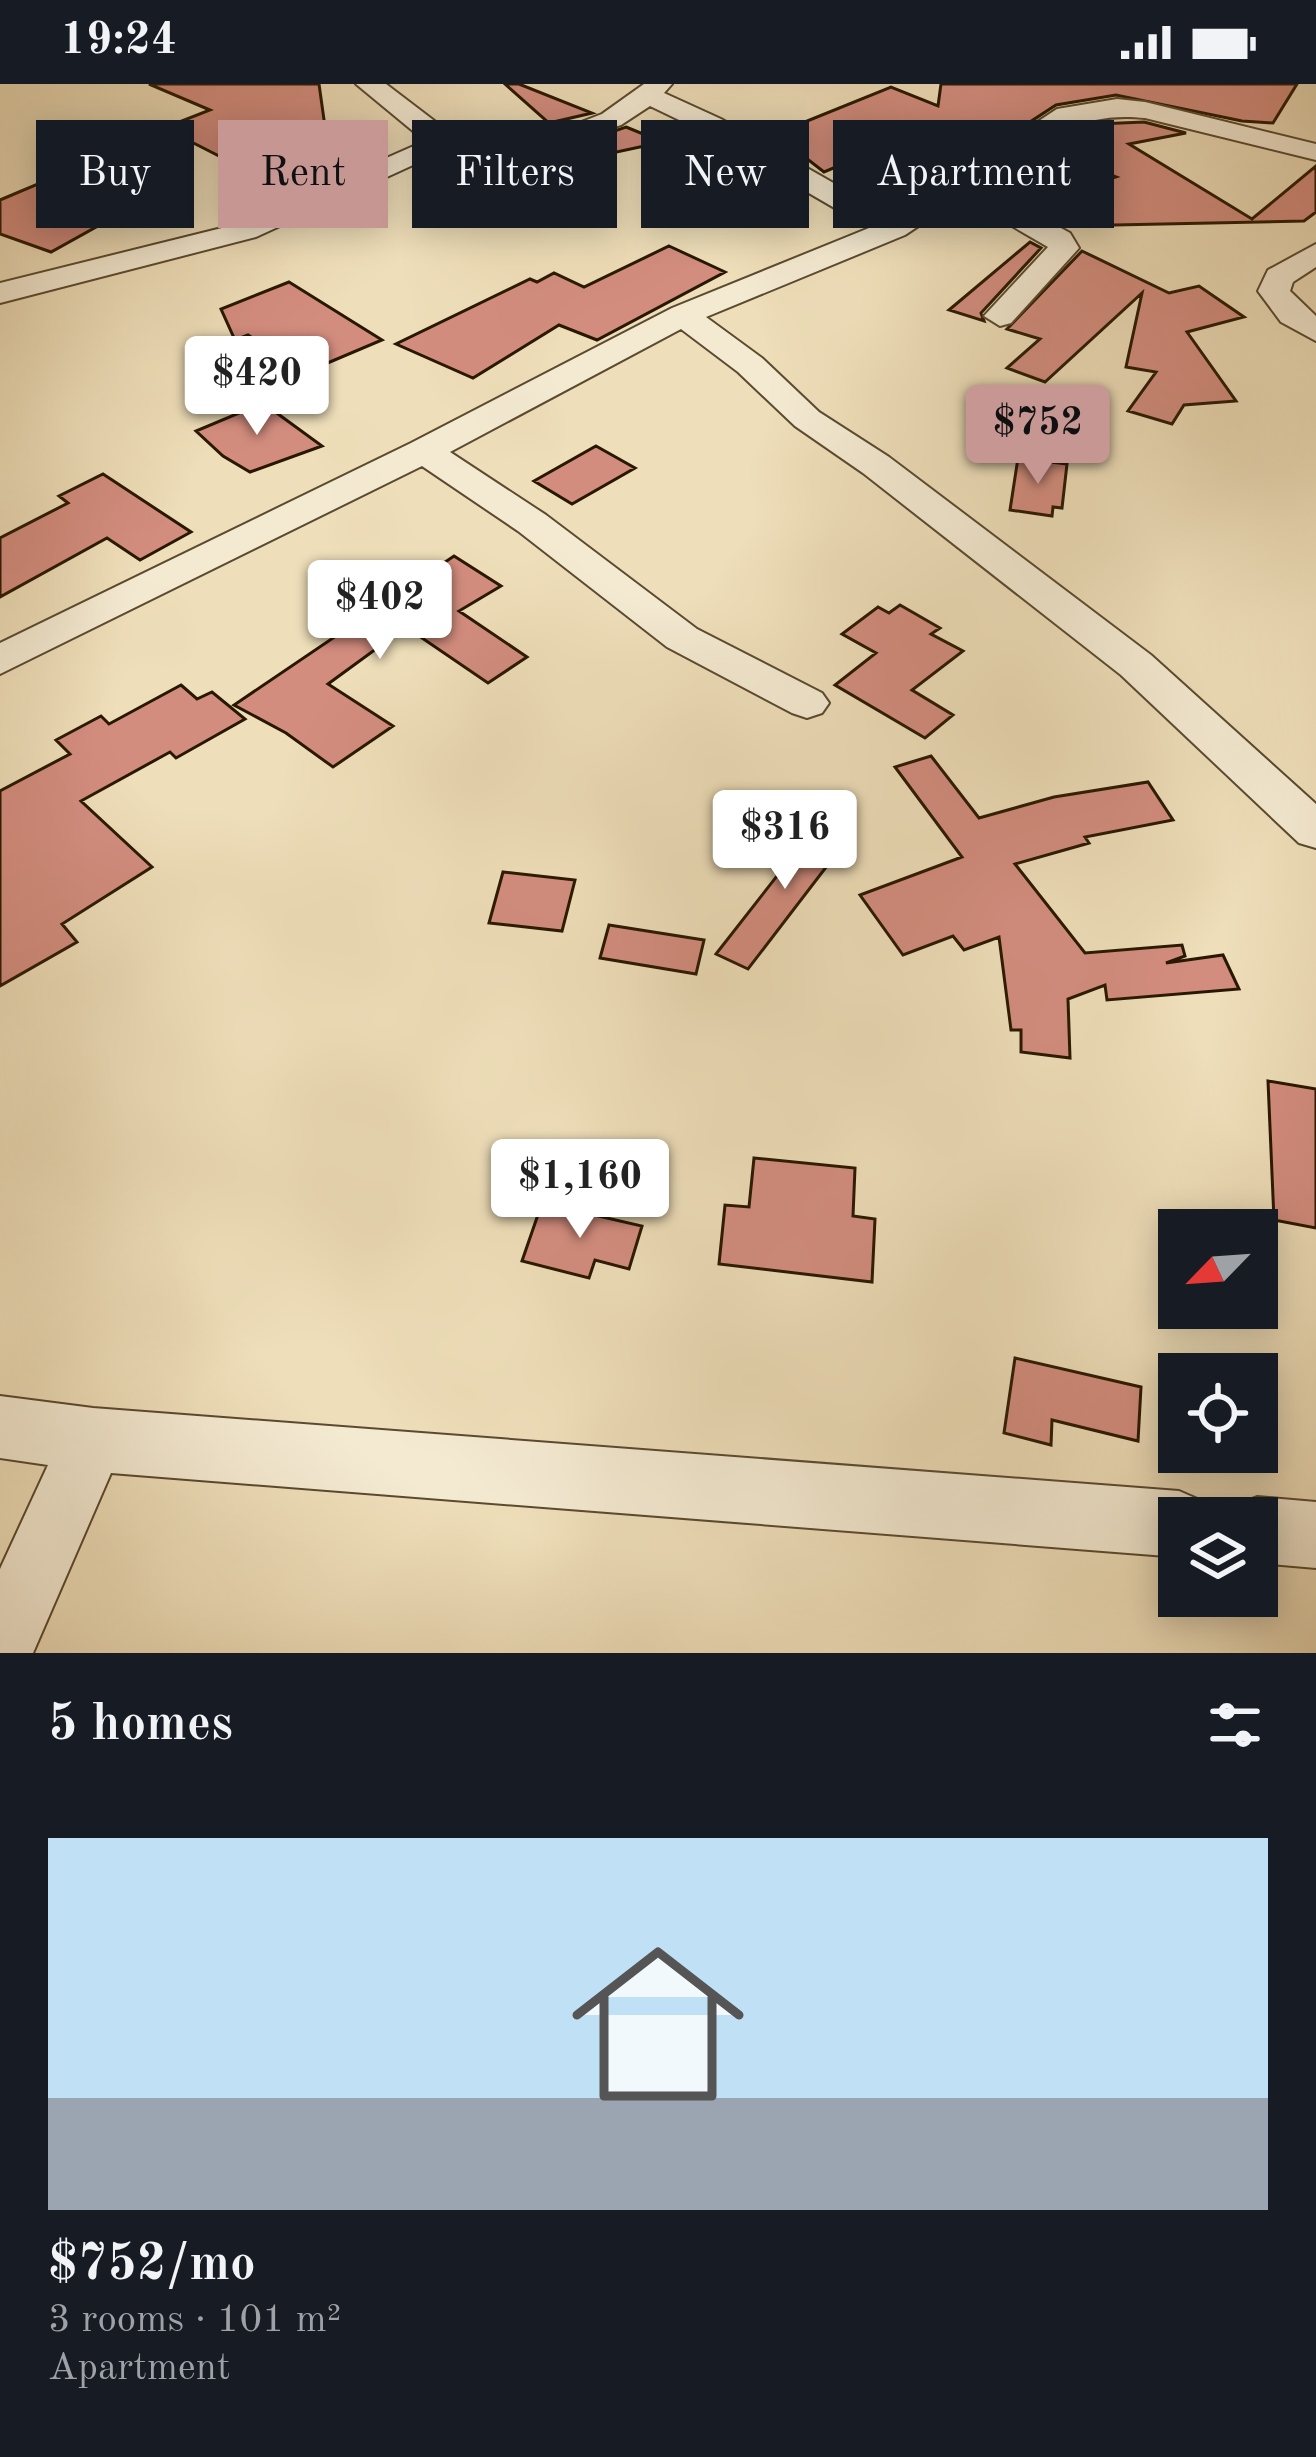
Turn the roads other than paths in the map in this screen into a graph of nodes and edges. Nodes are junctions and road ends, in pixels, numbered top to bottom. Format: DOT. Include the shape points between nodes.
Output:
graph roads {
  1 [pos="369,84"];
  2 [pos="654,90"];
  3 [pos="421,120"];
  4 [pos="609,120"];
  5 [pos="1058,120"];
  6 [pos="1316,152"];
  7 [pos="248,228"];
  8 [pos="1039,228"];
  9 [pos="895,229"];
  10 [pos="1316,253"];
  11 [pos="0,293"];
  12 [pos="682,316"];
  13 [pos="1000,316"];
  14 [pos="1316,331"];
  15 [pos="424,451"];
  16 [pos="0,660"];
  17 [pos="807,703"];
  18 [pos="1316,831"];
  19 [pos="0,1426"];
  20 [pos="94,1440"];
  21 [pos="1158,1522"];
  22 [pos="1278,1532"];
  23 [pos="1316,1535"];
  24 [pos="0,1646"];
  1 -- 3 [label="street"];
  2 -- 4 [label="street"];
  2 -- 9 [label="street"];
  5 -- 6 [label="street" via="1085,110 1144,110"];
  7 -- 11 [label="street"];
  8 -- 13 [label="street" via="1064,248"];
  9 -- 12 [label="street"];
  10 -- 14 [label="street" via="1279,277 1274,291"];
  12 -- 15 [label="street"];
  12 -- 18 [label="street" via="806,419 1136,665"];
  15 -- 16 [label="street"];
  15 -- 17 [label="street" via="682,638"];
  19 -- 20 [label="street"];
  20 -- 21 [label="street"];
  20 -- 24 [label="street"];
  22 -- 23 [label="street"];
}
